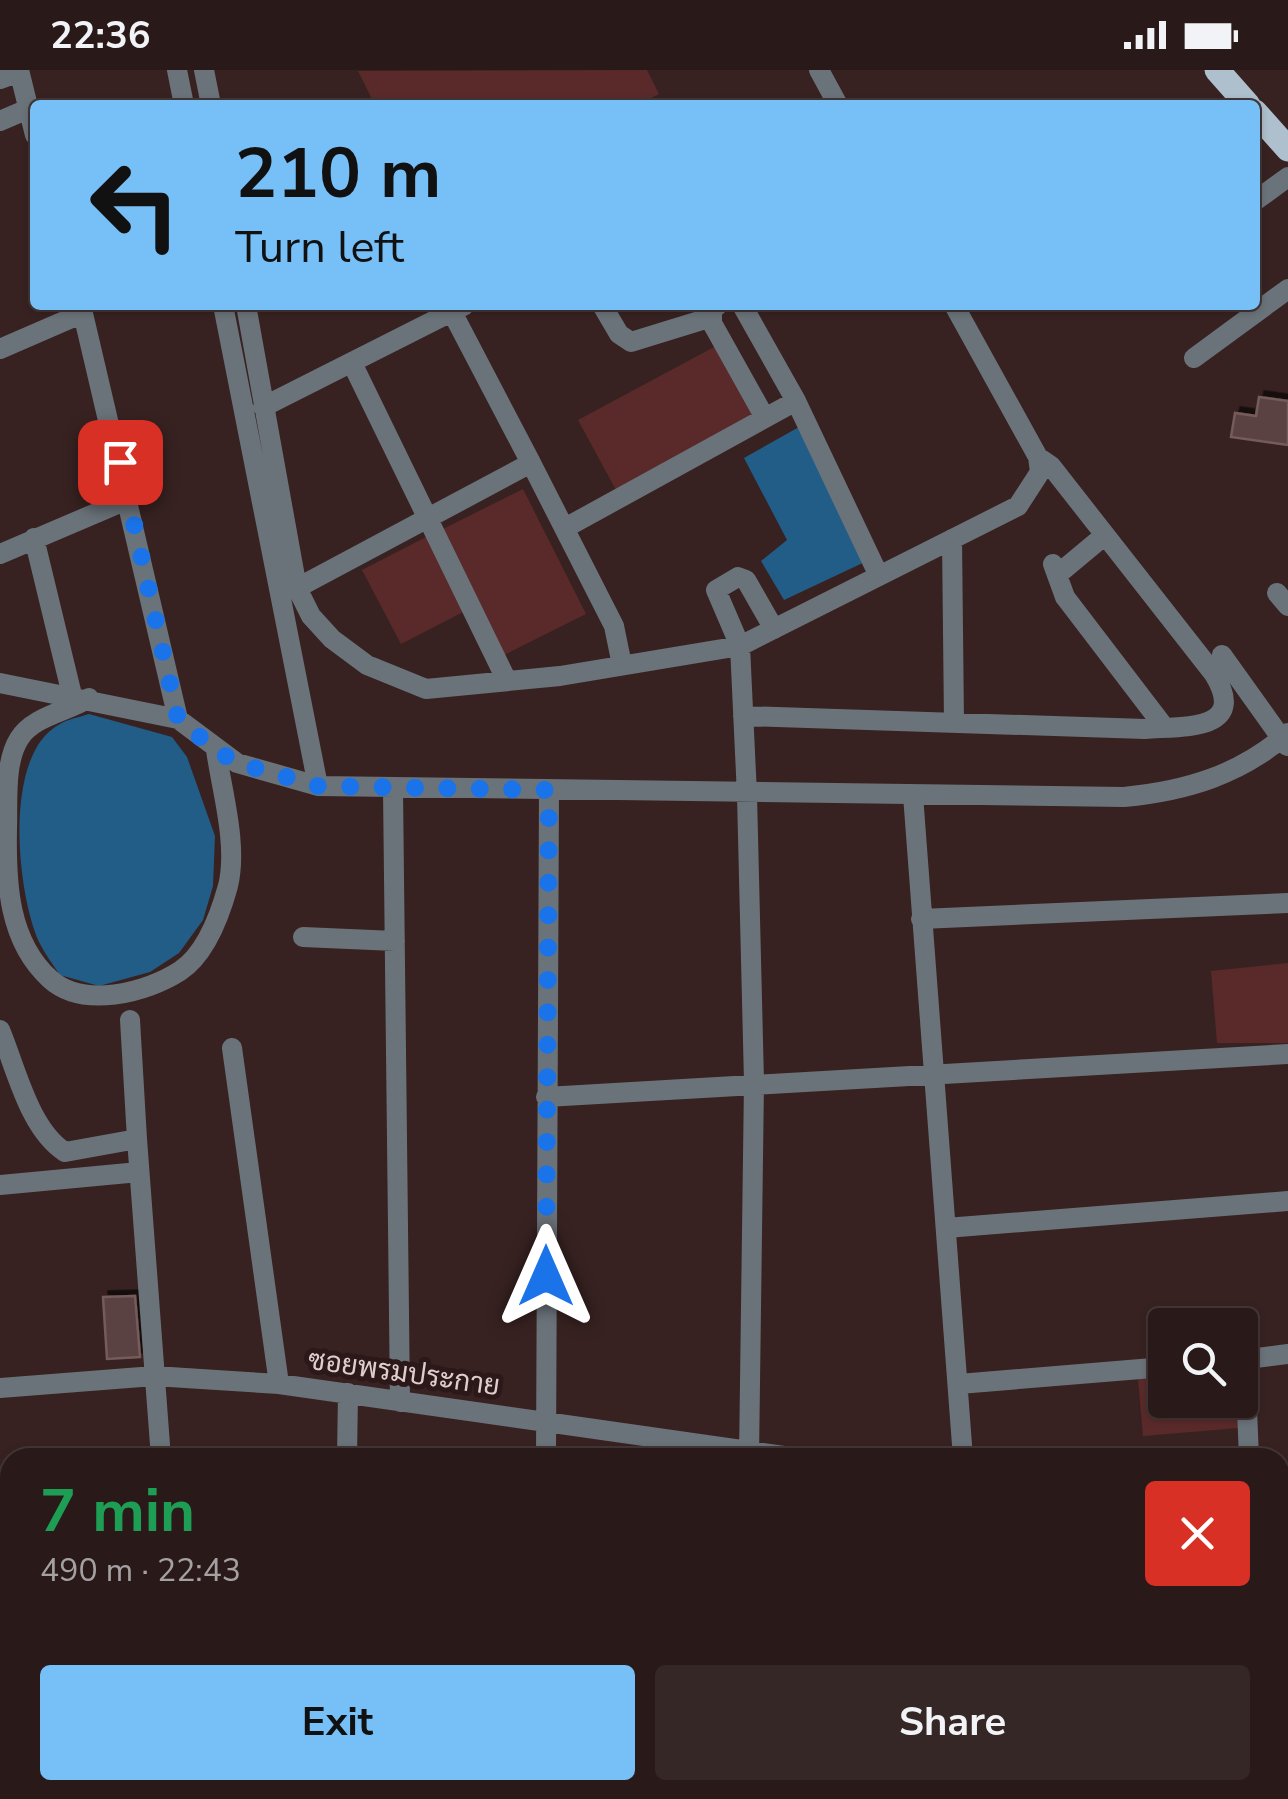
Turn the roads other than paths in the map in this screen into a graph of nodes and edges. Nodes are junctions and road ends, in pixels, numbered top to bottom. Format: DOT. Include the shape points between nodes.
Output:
graph roads {
  1 [pos="177,70"];
  2 [pos="204,70"];
  3 [pos="818,70"];
  4 [pos="1217,70"];
  5 [pos="13,74"];
  6 [pos="183,100"];
  7 [pos="210,100"];
  8 [pos="835,100"];
  9 [pos="1244,100"];
  10 [pos="28,109"];
  11 [pos="30,116"];
  12 [pos="1260,118"];
  13 [pos="0,121"];
  14 [pos="1288,149"];
  15 [pos="1288,176"];
  16 [pos="1260,197"];
  17 [pos="1288,288"];
  18 [pos="1260,309"];
  19 [pos="80,310"];
  20 [pos="82,310"];
  21 [pos="224,310"];
  22 [pos="247,310"];
  23 [pos="455,310"];
  24 [pos="460,310"];
  25 [pos="605,310"];
  26 [pos="745,310"];
  27 [pos="957,310"];
  28 [pos="1258,310"];
  29 [pos="715,311"];
  30 [pos="0,349"];
  31 [pos="1194,358"];
  32 [pos="352,362"];
  33 [pos="796,401"];
  34 [pos="263,408"];
  35 [pos="765,418"];
  36 [pos="1038,457"];
  37 [pos="531,463"];
  38 [pos="128,499"];
  39 [pos="430,518"];
  40 [pos="565,528"];
  41 [pos="1105,535"];
  42 [pos="34,538"];
  43 [pos="952,539"];
  44 [pos="0,554"];
  45 [pos="879,576"];
  46 [pos="297,588"];
  47 [pos="774,629"];
  48 [pos="740,646"];
  49 [pos="1222,655"];
  50 [pos="622,665"];
  51 [pos="507,681"];
  52 [pos="0,683"];
  53 [pos="81,696"];
  54 [pos="743,716"];
  55 [pos="178,719"];
  56 [pos="954,723"];
  57 [pos="1165,728"];
  58 [pos="1286,740"];
  59 [pos="216,750"];
  60 [pos="318,786"];
  61 [pos="393,789"];
  62 [pos="549,790"];
  63 [pos="747,795"];
  64 [pos="912,795"];
  65 [pos="1288,903"];
  66 [pos="6,917"];
  67 [pos="921,919"];
  68 [pos="304,937"];
  69 [pos="394,942"];
  70 [pos="130,1020"];
  71 [pos="0,1030"];
  72 [pos="232,1048"];
  73 [pos="1288,1054"];
  74 [pos="933,1072"];
  75 [pos="754,1082"];
  76 [pos="546,1096"];
  77 [pos="137,1138"];
  78 [pos="140,1172"];
  79 [pos="0,1185"];
  80 [pos="1288,1201"];
  81 [pos="946,1228"];
  82 [pos="1288,1354"];
  83 [pos="1258,1358"];
  84 [pos="1148,1368"];
  85 [pos="154,1376"];
  86 [pos="279,1384"];
  87 [pos="959,1384"];
  88 [pos="0,1388"];
  89 [pos="348,1394"];
  90 [pos="400,1402"];
  91 [pos="1247,1418"];
  92 [pos="546,1420"];
  93 [pos="160,1448"];
  94 [pos="346,1448"];
  95 [pos="546,1448"];
  96 [pos="714,1448"];
  97 [pos="750,1448"];
  98 [pos="962,1448"];
  99 [pos="1249,1448"];
  1 -- 6 [label="street"];
  2 -- 7 [label="street"];
  3 -- 8 [label="street"];
  4 -- 9 [label="main road"];
  5 -- 10 [label="street"];
  10 -- 11 [label="street"];
  10 -- 13 [label="street"];
  12 -- 14 [label="main road"];
  15 -- 16 [label="street"];
  17 -- 18 [label="street"];
  19 -- 30 [label="street"];
  20 -- 38 [label="street"];
  21 -- 60 [label="street"];
  22 -- 34 [label="street"];
  23 -- 32 [label="street"];
  24 -- 37 [label="street"];
  25 -- 29 [label="street" via="632,342"];
  26 -- 33 [label="street"];
  27 -- 36 [label="street"];
  28 -- 31 [label="street"];
  29 -- 35 [label="street"];
  32 -- 34 [label="street"];
  32 -- 39 [label="street"];
  33 -- 35 [label="street"];
  33 -- 45 [label="street"];
  34 -- 46 [label="street"];
  35 -- 40 [label="street"];
  36 -- 41 [label="street"];
  36 -- 43 [label="street" via="1040,472 1018,506"];
  37 -- 39 [label="street"];
  37 -- 40 [label="street"];
  38 -- 42 [label="street"];
  38 -- 55 [label="street"];
  39 -- 46 [label="street"];
  39 -- 51 [label="street"];
  40 -- 50 [label="street" via="614,626"];
  41 -- 57 [label="street" via="1055,569 1065,597"];
  41 -- 57 [label="street" via="1225,692 1221,713 1206,724"];
  42 -- 44 [label="street"];
  42 -- 53 [label="street"];
  43 -- 45 [label="street"];
  43 -- 56 [label="street"];
  45 -- 47 [label="street"];
  46 -- 51 [label="street" via="310,616 367,665 426,689"];
  47 -- 48 [label="street"];
  47 -- 48 [label="street" via="746,580 726,580 716,590"];
  48 -- 50 [label="street"];
  48 -- 54 [label="street"];
  49 -- 58 [label="street"];
  50 -- 51 [label="street"];
  52 -- 53 [label="street"];
  53 -- 55 [label="street"];
  53 -- 66 [label="street" via="18,740 10,770"];
  54 -- 56 [label="street"];
  54 -- 63 [label="street"];
  55 -- 59 [label="street"];
  56 -- 57 [label="street"];
  58 -- 64 [label="street" via="1182,791 1124,798"];
  59 -- 60 [label="street" via="237,763"];
  59 -- 66 [label="street" via="231,857 228,883 206,942 181,970 110,995 80,994 51,980"];
  60 -- 61 [label="street"];
  61 -- 62 [label="street"];
  61 -- 69 [label="street"];
  62 -- 63 [label="street"];
  62 -- 76 [label="street"];
  63 -- 64 [label="street"];
  63 -- 75 [label="street"];
  64 -- 67 [label="street"];
  65 -- 67 [label="street"];
  67 -- 74 [label="street"];
  68 -- 69 [label="street"];
  69 -- 90 [label="street"];
  70 -- 77 [label="street"];
  71 -- 77 [label="street" via="53,1144 65,1152"];
  72 -- 86 [label="street"];
  73 -- 74 [label="street"];
  74 -- 75 [label="street"];
  74 -- 81 [label="street"];
  75 -- 76 [label="street"];
  75 -- 97 [label="street"];
  76 -- 92 [label="street"];
  77 -- 78 [label="street"];
  78 -- 79 [label="street"];
  78 -- 85 [label="street"];
  80 -- 81 [label="street"];
  81 -- 87 [label="street"];
  82 -- 83 [label="street"];
  84 -- 87 [label="street"];
  85 -- 86 [label="street, ซอยพรมประกาย"];
  85 -- 88 [label="street, ซอยพรมประกาย"];
  85 -- 93 [label="street"];
  86 -- 89 [label="street, ซอยพรมประกาย"];
  87 -- 98 [label="street"];
  89 -- 90 [label="street, ซอยพรมประกาย"];
  89 -- 94 [label="street"];
  90 -- 92 [label="street, ซอยพรมประกาย"];
  91 -- 99 [label="street"];
  92 -- 95 [label="street"];
  92 -- 96 [label="street, ซอยพรมประกาย"];
}
